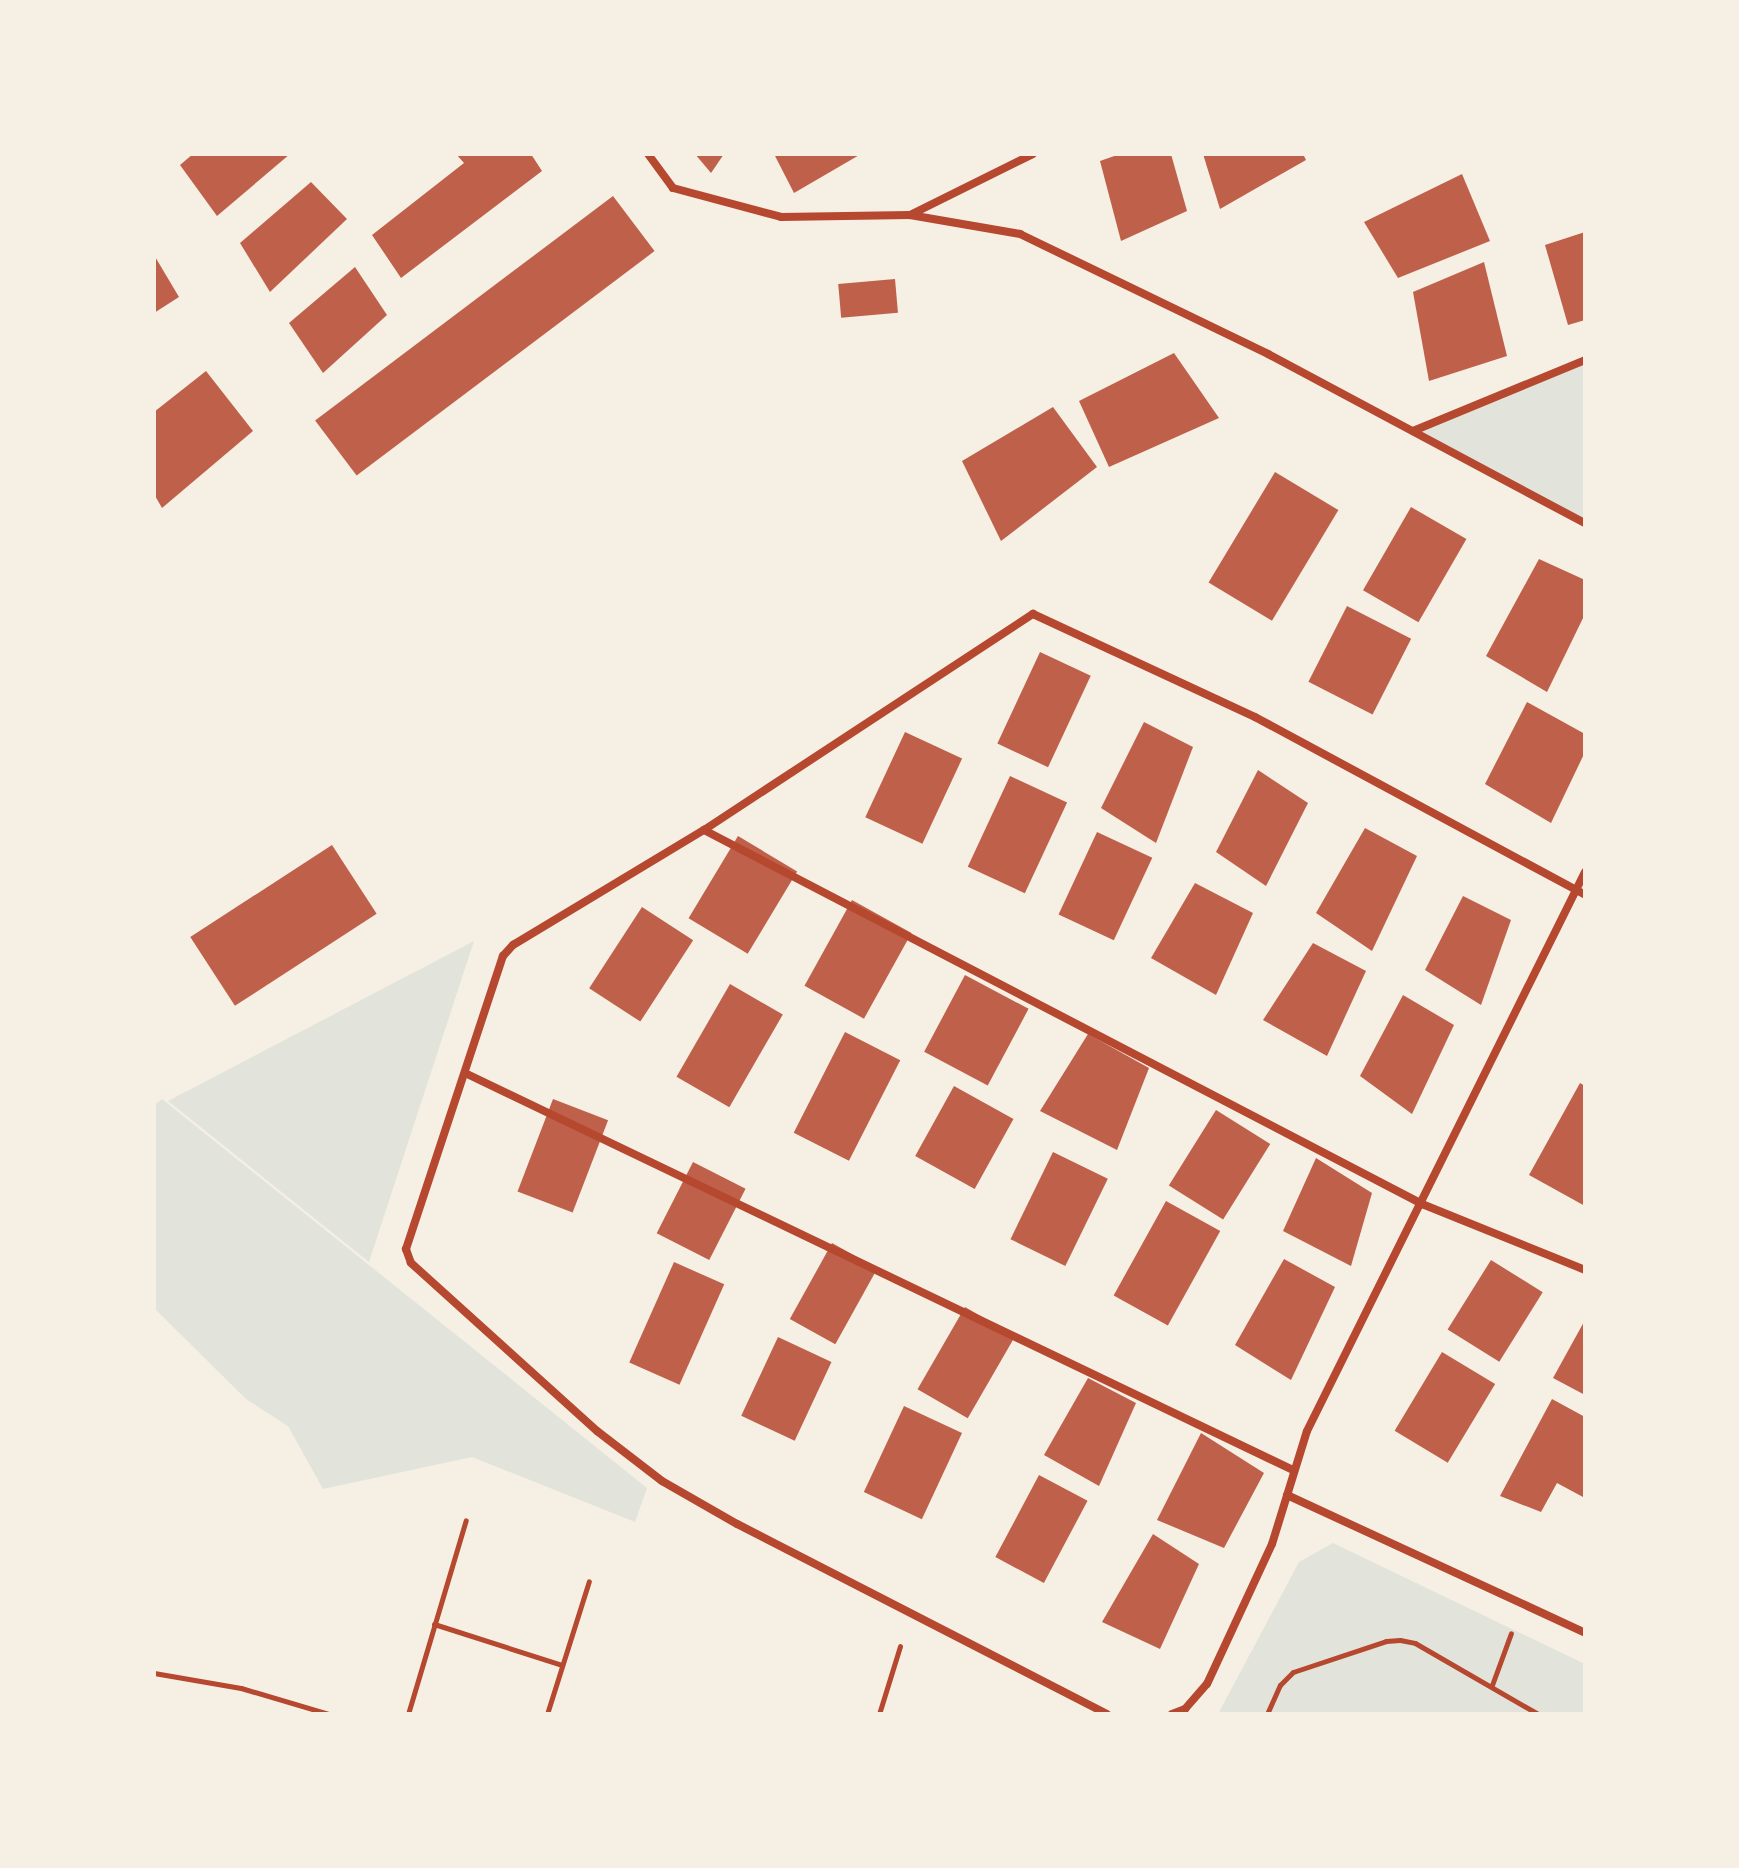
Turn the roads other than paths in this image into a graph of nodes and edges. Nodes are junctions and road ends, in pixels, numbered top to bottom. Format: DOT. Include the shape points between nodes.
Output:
graph roads {
  1 [pos="648,154"];
  2 [pos="1033,154"];
  3 [pos="910,215"];
  4 [pos="1585,360"];
  5 [pos="1413,431"];
  6 [pos="1585,523"];
  7 [pos="704,830"];
  8 [pos="1585,872"];
  9 [pos="1581,893"];
  10 [pos="465,1073"];
  11 [pos="1422,1204"];
  12 [pos="1585,1270"];
  13 [pos="1293,1470"];
  14 [pos="1287,1495"];
  15 [pos="1585,1633"];
  16 [pos="1107,1714"];
  17 [pos="1172,1714"];
  1 -- 3 [label="street" via="673,188 781,217"];
  2 -- 3 [label="street"];
  3 -- 5 [label="street" via="1020,234"];
  4 -- 5 [label="street"];
  5 -- 6 [label="street"];
  7 -- 9 [label="street" via="1033,614 1255,717"];
  7 -- 10 [label="street" via="513,945 503,956"];
  7 -- 11 [label="street"];
  8 -- 9 [label="street"];
  9 -- 11 [label="street"];
  10 -- 13 [label="street"];
  10 -- 16 [label="street" via="406,1249 411,1263 597,1431 662,1481"];
  11 -- 12 [label="street"];
  11 -- 13 [label="street" via="1307,1431"];
  13 -- 14 [label="street"];
  14 -- 15 [label="street"];
  14 -- 17 [label="street" via="1272,1544 1207,1684 1185,1709"];
}
